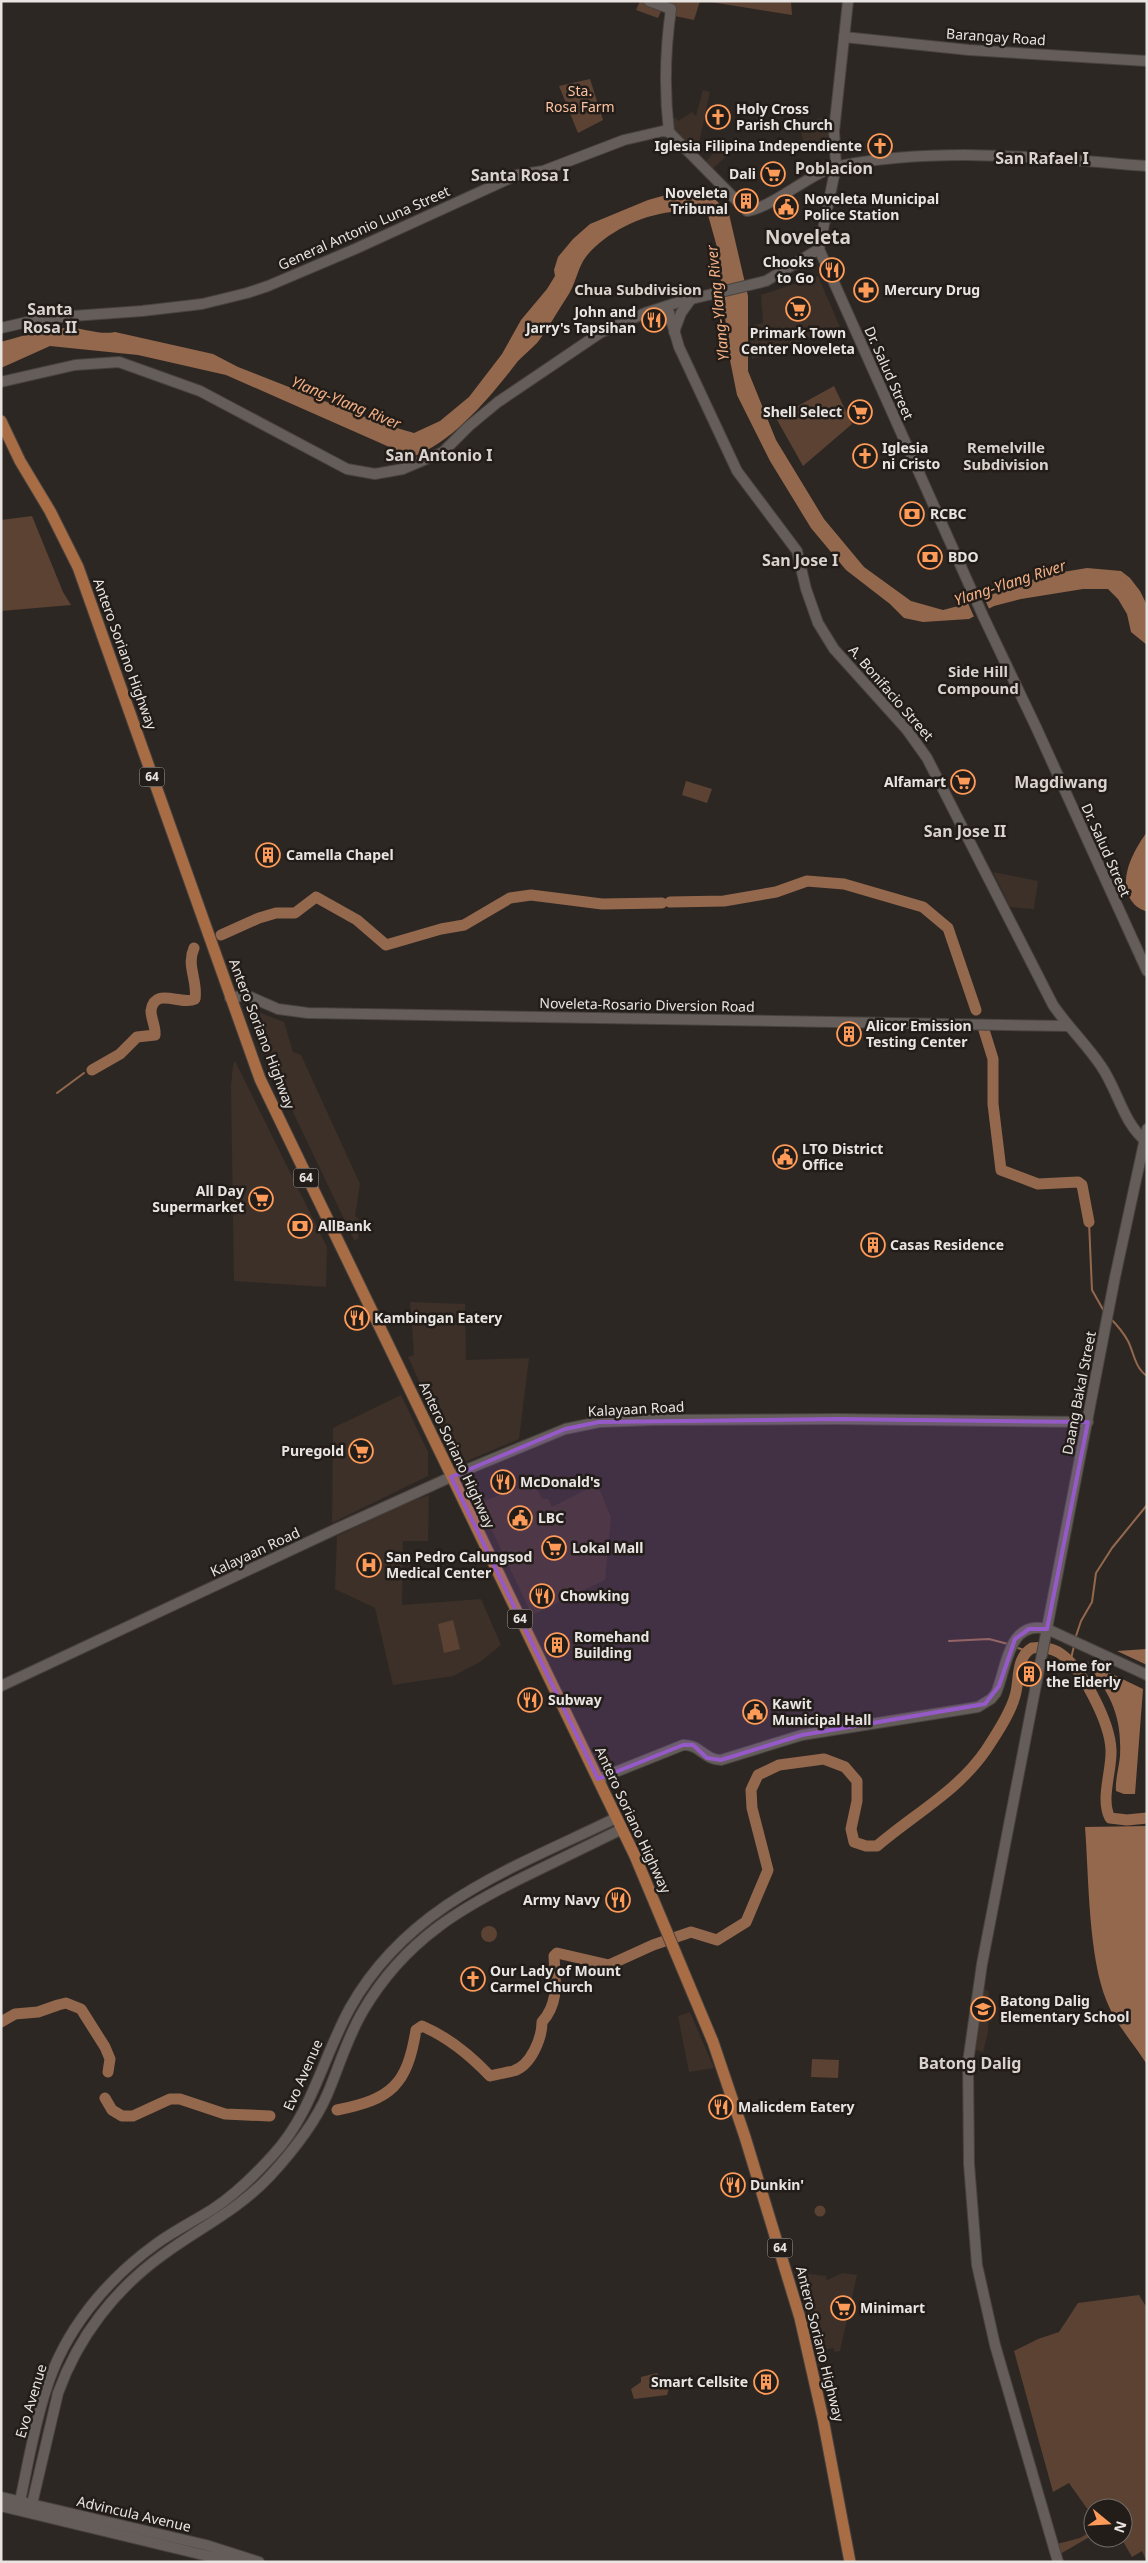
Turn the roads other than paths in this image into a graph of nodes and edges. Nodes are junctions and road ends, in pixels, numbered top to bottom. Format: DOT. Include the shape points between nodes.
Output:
graph roads {
  1 [pos="649,1"];
  2 [pos="848,1"];
  3 [pos="844,37"];
  4 [pos="1147,61"];
  5 [pos="669,132"];
  6 [pos="836,166"];
  7 [pos="1147,166"];
  8 [pos="819,249"];
  9 [pos="692,299"];
  10 [pos="666,306"];
  11 [pos="1,328"];
  12 [pos="674,334"];
  13 [pos="1,382"];
  14 [pos="1,421"];
  15 [pos="1,438"];
  16 [pos="20,461"];
  17 [pos="1147,971"];
  18 [pos="230,998"];
  19 [pos="1067,1026"];
  20 [pos="1147,1129"];
  21 [pos="1145,1141"];
  22 [pos="1088,1422"];
  23 [pos="452,1477"];
  24 [pos="1046,1634"];
  25 [pos="1147,1676"];
  26 [pos="1,1686"];
  27 [pos="598,1779"];
  28 [pos="616,1818"];
  29 [pos="622,1829"];
  30 [pos="452,1901"];
  31 [pos="458,1911"];
  32 [pos="342,2024"];
  33 [pos="353,2029"];
  34 [pos="315,2090"];
  35 [pos="326,2096"];
  36 [pos="296,2124"];
  37 [pos="306,2131"];
  38 [pos="275,2154"];
  39 [pos="284,2161"];
  40 [pos="192,2221"];
  41 [pos="199,2231"];
  42 [pos="1,2497"];
  43 [pos="20,2501"];
  44 [pos="32,2504"];
  45 [pos="1,2506"];
  46 [pos="850,2560"];
  47 [pos="233,2562"];
  48 [pos="259,2562"];
  49 [pos="1058,2562"];
  1 -- 5 [label="street" via="671,9 665,51"];
  2 -- 3 [label="street"];
  3 -- 4 [label="street, Barangay Road" via="969,50"];
  3 -- 6 [label="street" via="834,131"];
  5 -- 6 [label="street" via="748,212"];
  5 -- 11 [label="street, General Antonio Luna Street" via="663,130 624,140 557,166 517,175 355,249 247,293 202,304 44,318"];
  6 -- 7 [label="street" via="909,157 973,154"];
  6 -- 8 [label="street"];
  8 -- 9 [label="street" via="779,275"];
  8 -- 17 [label="street, Dr. Salud Street"];
  9 -- 10 [label="street"];
  9 -- 12 [label="street" via="681,313"];
  10 -- 12 [label="street, A. Bonifacio Street"];
  10 -- 13 [label="street" via="600,333 498,402 444,452 403,468 375,474 347,469 200,391 119,362 75,365"];
  12 -- 19 [label="street, A. Bonifacio Street" via="737,471 797,551 818,623 834,649 907,730 927,758 1039,979"];
  14 -- 16 [label="main road, Antero Soriano Highway / 64"];
  15 -- 16 [label="main road, Antero Soriano Highway / 64"];
  16 -- 18 [label="main road, Antero Soriano Highway / 64" via="50,511 80,575"];
  18 -- 19 [label="street, Noveleta-Rosario Diversion Road" via="246,995 278,1008 308,1013"];
  18 -- 23 [label="main road, Antero Soriano Highway / 64" via="260,1079 289,1143"];
  19 -- 21 [label="street, A. Bonifacio Street" via="1101,1064 1132,1126"];
  20 -- 21 [label="street, Daang Bakal Street"];
  21 -- 22 [label="street, Daang Bakal Street"];
  22 -- 23 [label="street, Kalayaan Road" via="837,1419 599,1422 565,1429"];
  22 -- 24 [label="street, Daang Bakal Street"];
  23 -- 26 [label="street, Kalayaan Road"];
  23 -- 27 [label="main road, Antero Soriano Highway / 64"];
  24 -- 25 [label="street" via="1081,1644"];
  24 -- 27 [label="street" via="1038,1628 1025,1631 1012,1645 996,1693 978,1707 802,1735 721,1760 707,1758 693,1745 683,1745"];
  24 -- 49 [label="street, Daang Bakal Street" via="974,2013 968,2062 969,2164 977,2265 984,2300"];
  27 -- 28 [label="main road, Antero Soriano Highway / 64"];
  28 -- 29 [label="main road, Antero Soriano Highway / 64"];
  28 -- 30 [label="street, Evo Avenue"];
  29 -- 31 [label="street, Evo Avenue"];
  29 -- 46 [label="main road, Antero Soriano Highway / 64" via="724,2072 783,2259 823,2419"];
  30 -- 31 [label="street"];
  30 -- 32 [label="street, Evo Avenue" via="418,1925 391,1951 372,1974"];
  31 -- 33 [label="street, Evo Avenue" via="400,1960 382,1981"];
  32 -- 33 [label="street"];
  32 -- 34 [label="street, Evo Avenue"];
  33 -- 35 [label="street, Evo Avenue"];
  34 -- 35 [label="street"];
  34 -- 36 [label="street, Evo Avenue"];
  35 -- 37 [label="street, Evo Avenue"];
  36 -- 37 [label="street"];
  36 -- 38 [label="street, Evo Avenue"];
  37 -- 39 [label="street, Evo Avenue"];
  38 -- 39 [label="street"];
  38 -- 40 [label="street, Evo Avenue" via="230,2197"];
  39 -- 41 [label="street, Evo Avenue" via="237,2208"];
  40 -- 41 [label="street"];
  40 -- 43 [label="street, Evo Avenue" via="130,2265 98,2298 77,2326 52,2371"];
  41 -- 44 [label="street, Evo Avenue" via="133,2280 87,2332 58,2393"];
  42 -- 43 [label="street, Advincula Avenue"];
  43 -- 44 [label="street, Advincula Avenue"];
  44 -- 48 [label="street, Advincula Avenue" via="206,2545"];
  45 -- 47 [label="street, Advincula Avenue"];
}
